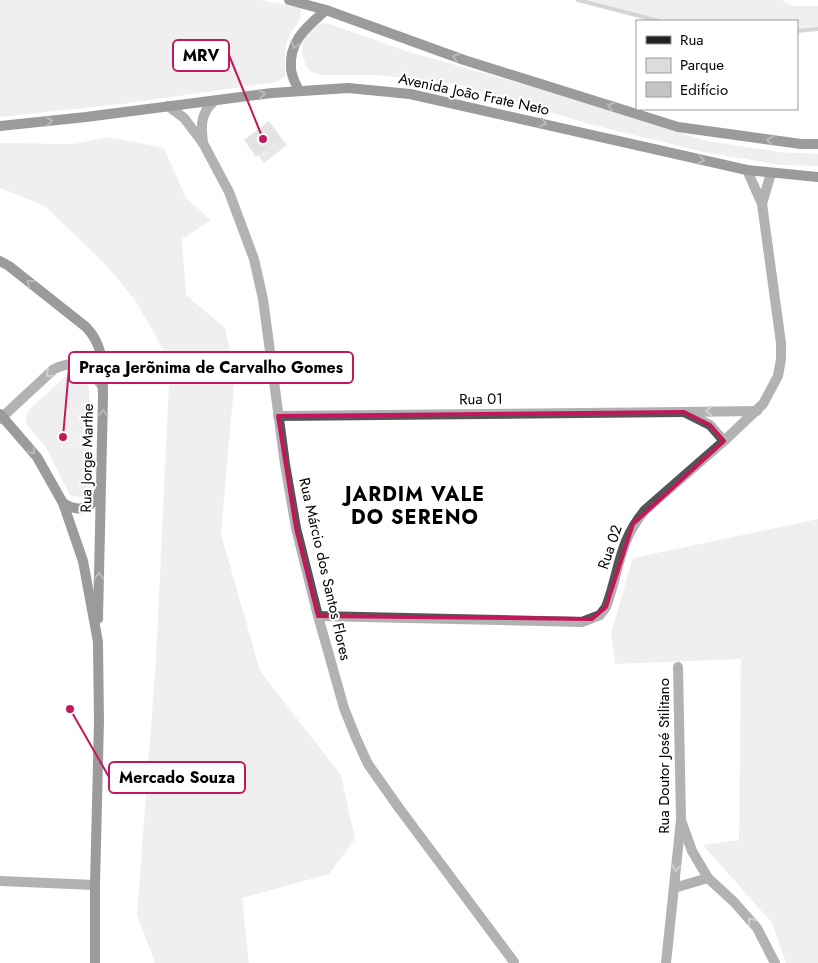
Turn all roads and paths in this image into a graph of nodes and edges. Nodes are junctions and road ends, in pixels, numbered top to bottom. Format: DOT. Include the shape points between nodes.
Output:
graph roads {
  1 [pos="289,0"];
  2 [pos="326,10"];
  3 [pos="299,91"];
  4 [pos="214,101"];
  5 [pos="168,106"];
  6 [pos="0,126"];
  7 [pos="203,144"];
  8 [pos="818,144"];
  9 [pos="747,170"];
  10 [pos="771,173"];
  11 [pos="818,176"];
  12 [pos="762,204"];
  13 [pos="0,261"];
  14 [pos="102,386"];
  15 [pos="758,411"];
  16 [pos="684,412"];
  17 [pos="278,416"];
  18 [pos="1,417"];
  19 [pos="724,441"];
  20 [pos="101,488"];
  21 [pos="62,503"];
  22 [pos="318,616"];
  23 [pos="98,642"];
  24 [pos="678,667"];
  25 [pos="681,820"];
  26 [pos="708,878"];
  27 [pos="0,881"];
  28 [pos="95,885"];
  29 [pos="674,888"];
  30 [pos="514,962"];
  31 [pos="95,963"];
  32 [pos="666,963"];
  33 [pos="775,963"];
  1 -- 2 [label="main road, Avenida João Frate Neto"];
  2 -- 3 [label="main road, one-way" via="298,36 292,51 291,70"];
  8 -- 2 [label="main road, Avenida João Frate Neto, one-way" via="678,127 464,60"];
  4 -- 3 [label="main road, Avenida João Frate Neto, one-way"];
  3 -- 9 [label="main road, Avenida João Frate Neto, one-way" via="348,88 410,94"];
  4 -- 5 [label="main road, Avenida João Frate Neto"];
  4 -- 7 [label="street, Rua Márcio dos Santos Flores" via="203,115"];
  6 -- 5 [label="main road, Avenida João Frate Neto, one-way"];
  5 -- 7 [label="street, Rua Márcio dos Santos Flores" via="184,118"];
  7 -- 17 [label="street, Rua Márcio dos Santos Flores" via="229,192 254,259 263,299"];
  9 -- 10 [label="main road, Avenida João Frate Neto"];
  9 -- 12 [label="street, Rua 02"];
  10 -- 11 [label="main road, Avenida João Frate Neto"];
  10 -- 12 [label="street, Rua 02"];
  12 -- 15 [label="street, Rua 02" via="781,359 772,390"];
  14 -- 13 [label="main road, Rua Jorge Marthe, one-way" via="103,366 95,336"];
  14 -- 18 [label="street, one-way" via="89,370 79,364 59,366"];
  20 -- 14 [label="main road, Rua Jorge Marthe, one-way"];
  15 -- 16 [label="street, Rua 01, one-way"];
  15 -- 19 [label="street, Rua 02"];
  16 -- 17 [label="street, Rua 01"];
  16 -- 19 [label="street, Rua 01" via="710,425"];
  17 -- 22 [label="street, Rua Márcio dos Santos Flores" via="296,528"];
  18 -- 21 [label="main road, one-way" via="38,457"];
  19 -- 22 [label="street, Rua 02" via="644,510 633,524 606,607 592,619 568,622"];
  20 -- 21 [label="main road" via="95,500 86,507 74,509"];
  23 -- 20 [label="main road, Rua Jorge Marthe, one-way"];
  21 -- 23 [label="main road" via="83,560"];
  22 -- 30 [label="street, Rua Márcio dos Santos Flores" via="344,708 368,764"];
  23 -- 28 [label="main road"];
  24 -- 25 [label="street, Rua Doutor José Stilitano"];
  25 -- 26 [label="street" via="692,850"];
  25 -- 29 [label="street, Rua Doutor José Stilitano, one-way"];
  26 -- 29 [label="street"];
  33 -- 26 [label="street, one-way" via="757,928"];
  27 -- 28 [label="street"];
  28 -- 31 [label="main road"];
  29 -- 32 [label="street, Rua Doutor José Stilitano"];
}
